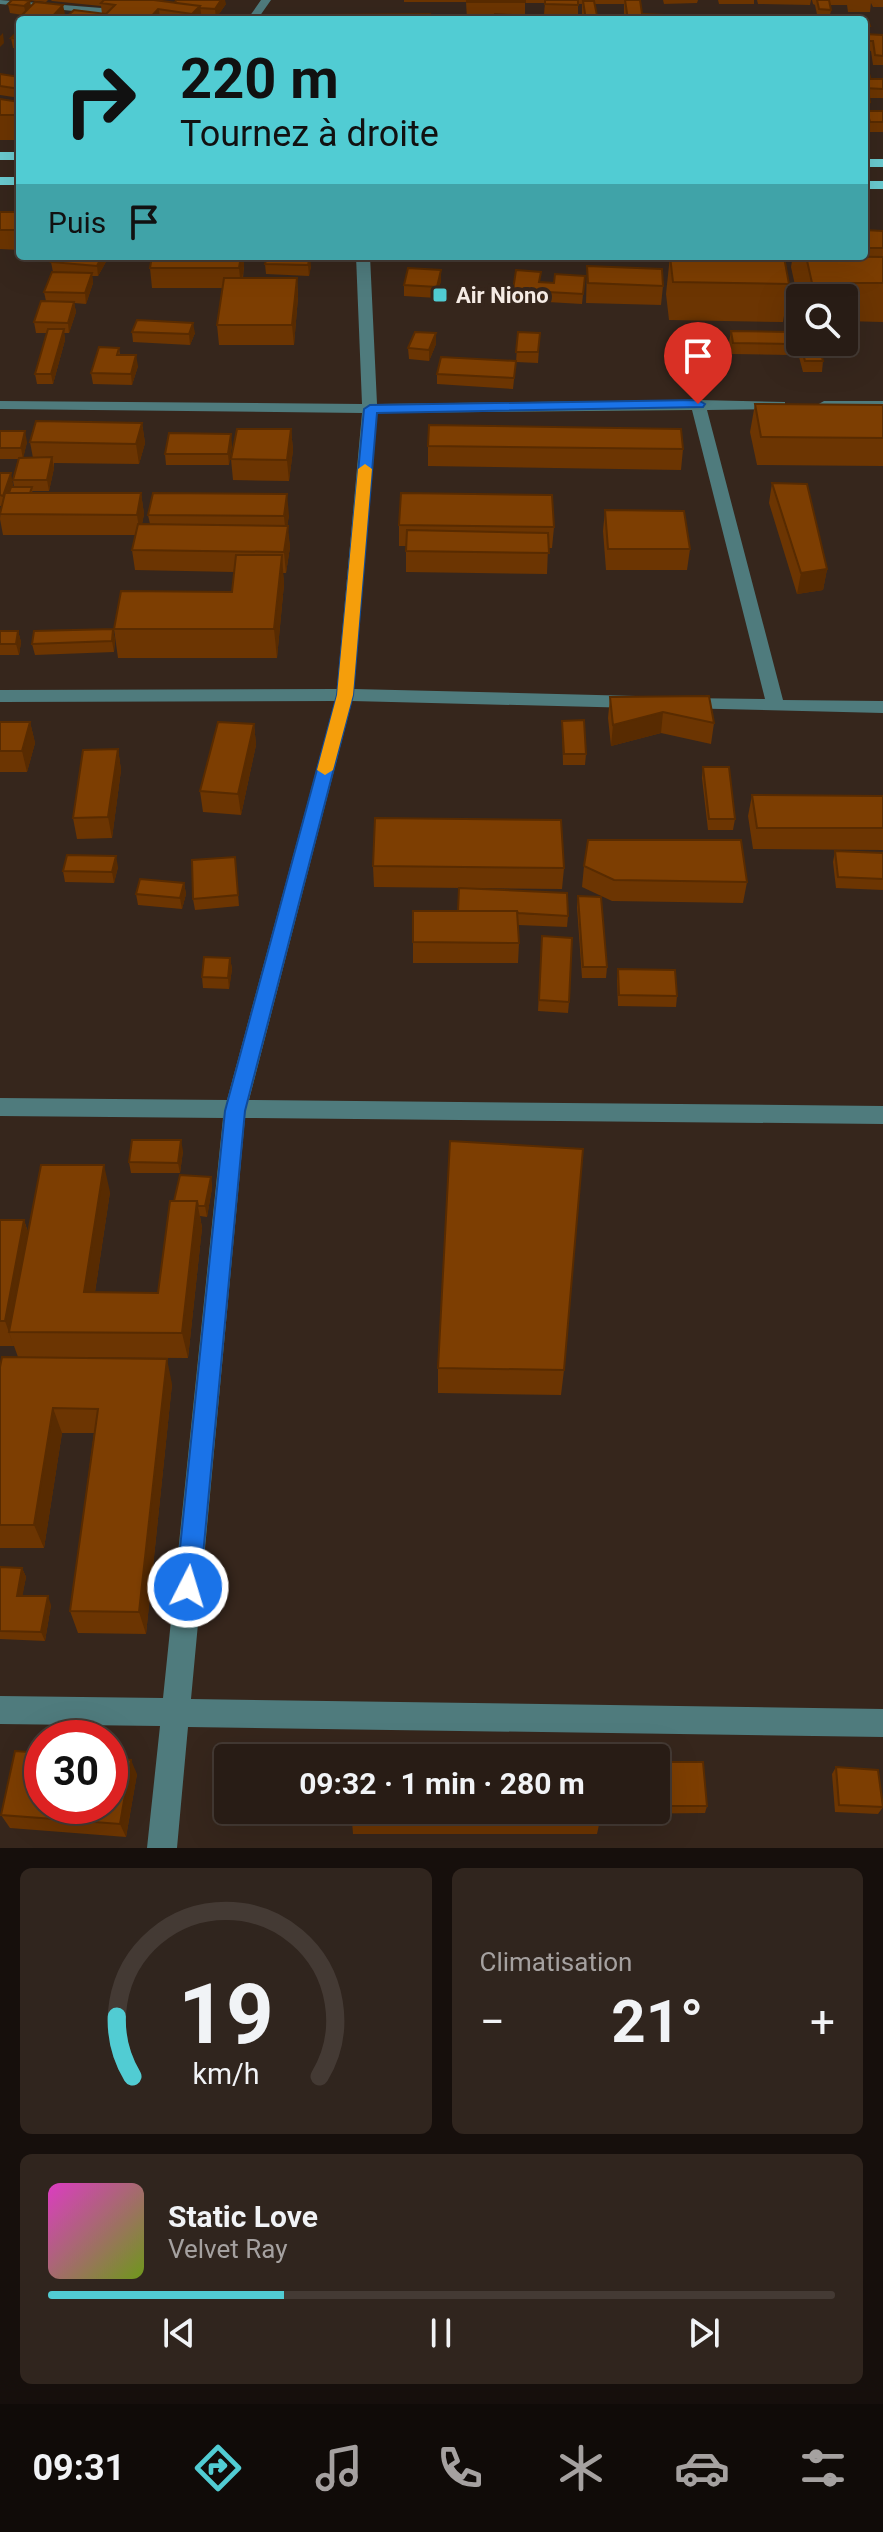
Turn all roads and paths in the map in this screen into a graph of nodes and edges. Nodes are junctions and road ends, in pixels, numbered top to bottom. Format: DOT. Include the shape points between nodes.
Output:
graph roads {
  1 [pos="0,1"];
  2 [pos="133,14"];
  3 [pos="363,260"];
  4 [pos="698,404"];
  5 [pos="0,405"];
  6 [pos="883,405"];
  7 [pos="370,409"];
  8 [pos="345,695"];
  9 [pos="0,696"];
  10 [pos="776,706"];
  11 [pos="883,707"];
  12 [pos="0,1107"];
  13 [pos="235,1111"];
  14 [pos="883,1115"];
  15 [pos="0,1710"];
  16 [pos="175,1714"];
  17 [pos="883,1723"];
  18 [pos="162,1848"];
  1 -- 2 [label="street"];
  3 -- 7 [label="street"];
  4 -- 6 [label="street"];
  4 -- 7 [label="street"];
  4 -- 10 [label="street"];
  5 -- 7 [label="street"];
  7 -- 8 [label="street"];
  8 -- 9 [label="street"];
  8 -- 10 [label="street"];
  8 -- 13 [label="street"];
  10 -- 11 [label="street"];
  12 -- 13 [label="street"];
  13 -- 14 [label="street"];
  13 -- 16 [label="street"];
  15 -- 16 [label="street"];
  16 -- 17 [label="street"];
  16 -- 18 [label="street"];
}
